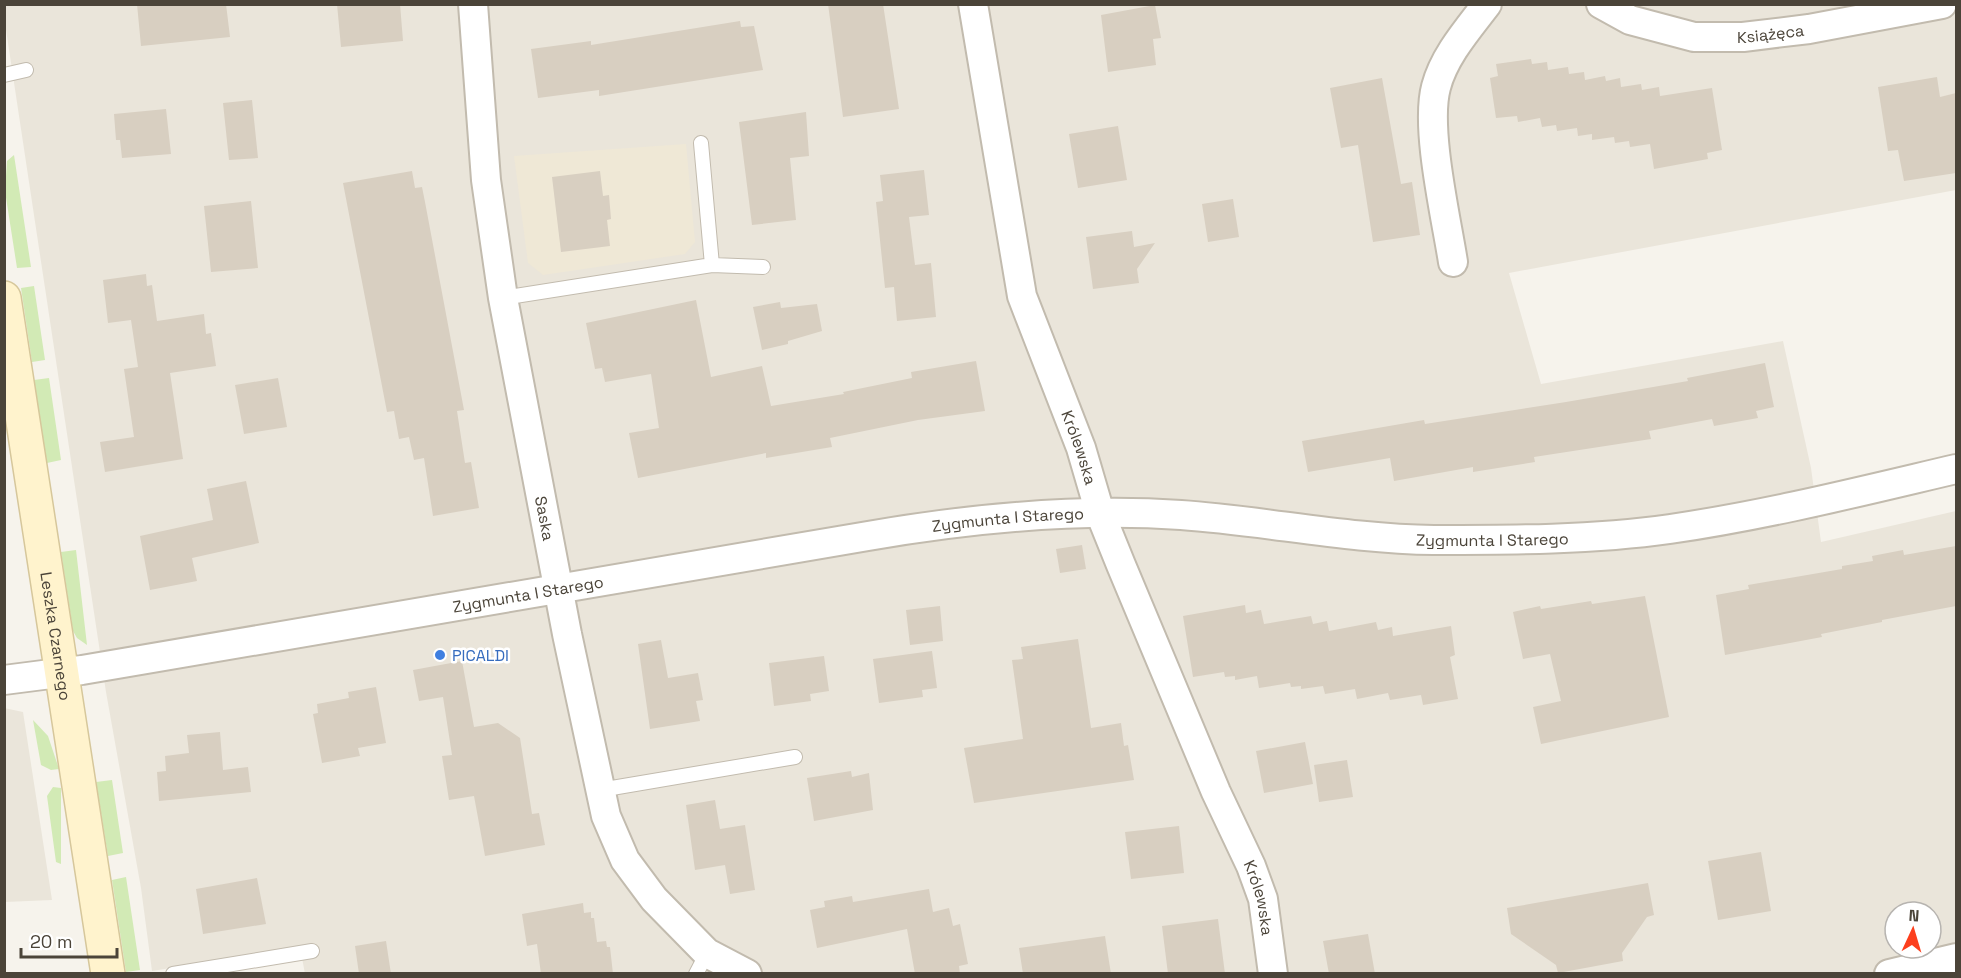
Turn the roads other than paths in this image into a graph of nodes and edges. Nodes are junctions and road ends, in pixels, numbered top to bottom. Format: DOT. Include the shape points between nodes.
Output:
graph roads {
  1 [pos="473,4"];
  2 [pos="973,4"];
  3 [pos="1487,4"];
  4 [pos="1601,4"];
  5 [pos="1942,4"];
  6 [pos="26,70"];
  7 [pos="4,75"];
  8 [pos="701,143"];
  9 [pos="1453,262"];
  10 [pos="712,265"];
  11 [pos="764,267"];
  12 [pos="4,298"];
  13 [pos="502,298"];
  14 [pos="1956,469"];
  15 [pos="1100,513"];
  16 [pos="558,589"];
  17 [pos="62,672"];
  18 [pos="4,680"];
  19 [pos="795,757"];
  20 [pos="600,790"];
  21 [pos="312,951"];
  22 [pos="1956,958"];
  23 [pos="701,963"];
  24 [pos="108,974"];
  25 [pos="173,974"];
  26 [pos="747,974"];
  27 [pos="1273,974"];
  28 [pos="1889,974"];
  1 -- 13 [label="street, Saska" via="486,180"];
  2 -- 15 [label="street, Królewska" via="1022,296 1081,448"];
  3 -- 9 [label="street" via="1462,36 1436,86 1433,119"];
  4 -- 5 [label="street, Książęca" via="1630,20 1694,36 1743,37"];
  6 -- 7 [label="lane"];
  8 -- 10 [label="lane"];
  10 -- 11 [label="lane"];
  10 -- 13 [label="lane"];
  12 -- 17 [label="street, Leszka Czarnego"];
  13 -- 16 [label="street, Saska"];
  14 -- 15 [label="street, Zygmunta I Starego" via="1745,517 1670,529 1558,538 1417,539 1189,516"];
  15 -- 16 [label="street, Zygmunta I Starego" via="1041,513 933,525"];
  15 -- 27 [label="street, Królewska" via="1216,792 1251,866 1263,899"];
  16 -- 17 [label="street, Zygmunta I Starego"];
  16 -- 20 [label="street, Saska"];
  17 -- 18 [label="street, Zygmunta I Starego"];
  17 -- 24 [label="street, Leszka Czarnego"];
  19 -- 20 [label="lane"];
  20 -- 23 [label="street, Saska" via="606,816 625,860"];
  21 -- 25 [label="lane"];
  22 -- 28 [label="street"];
  23 -- 26 [label="street, Saska"];
}
